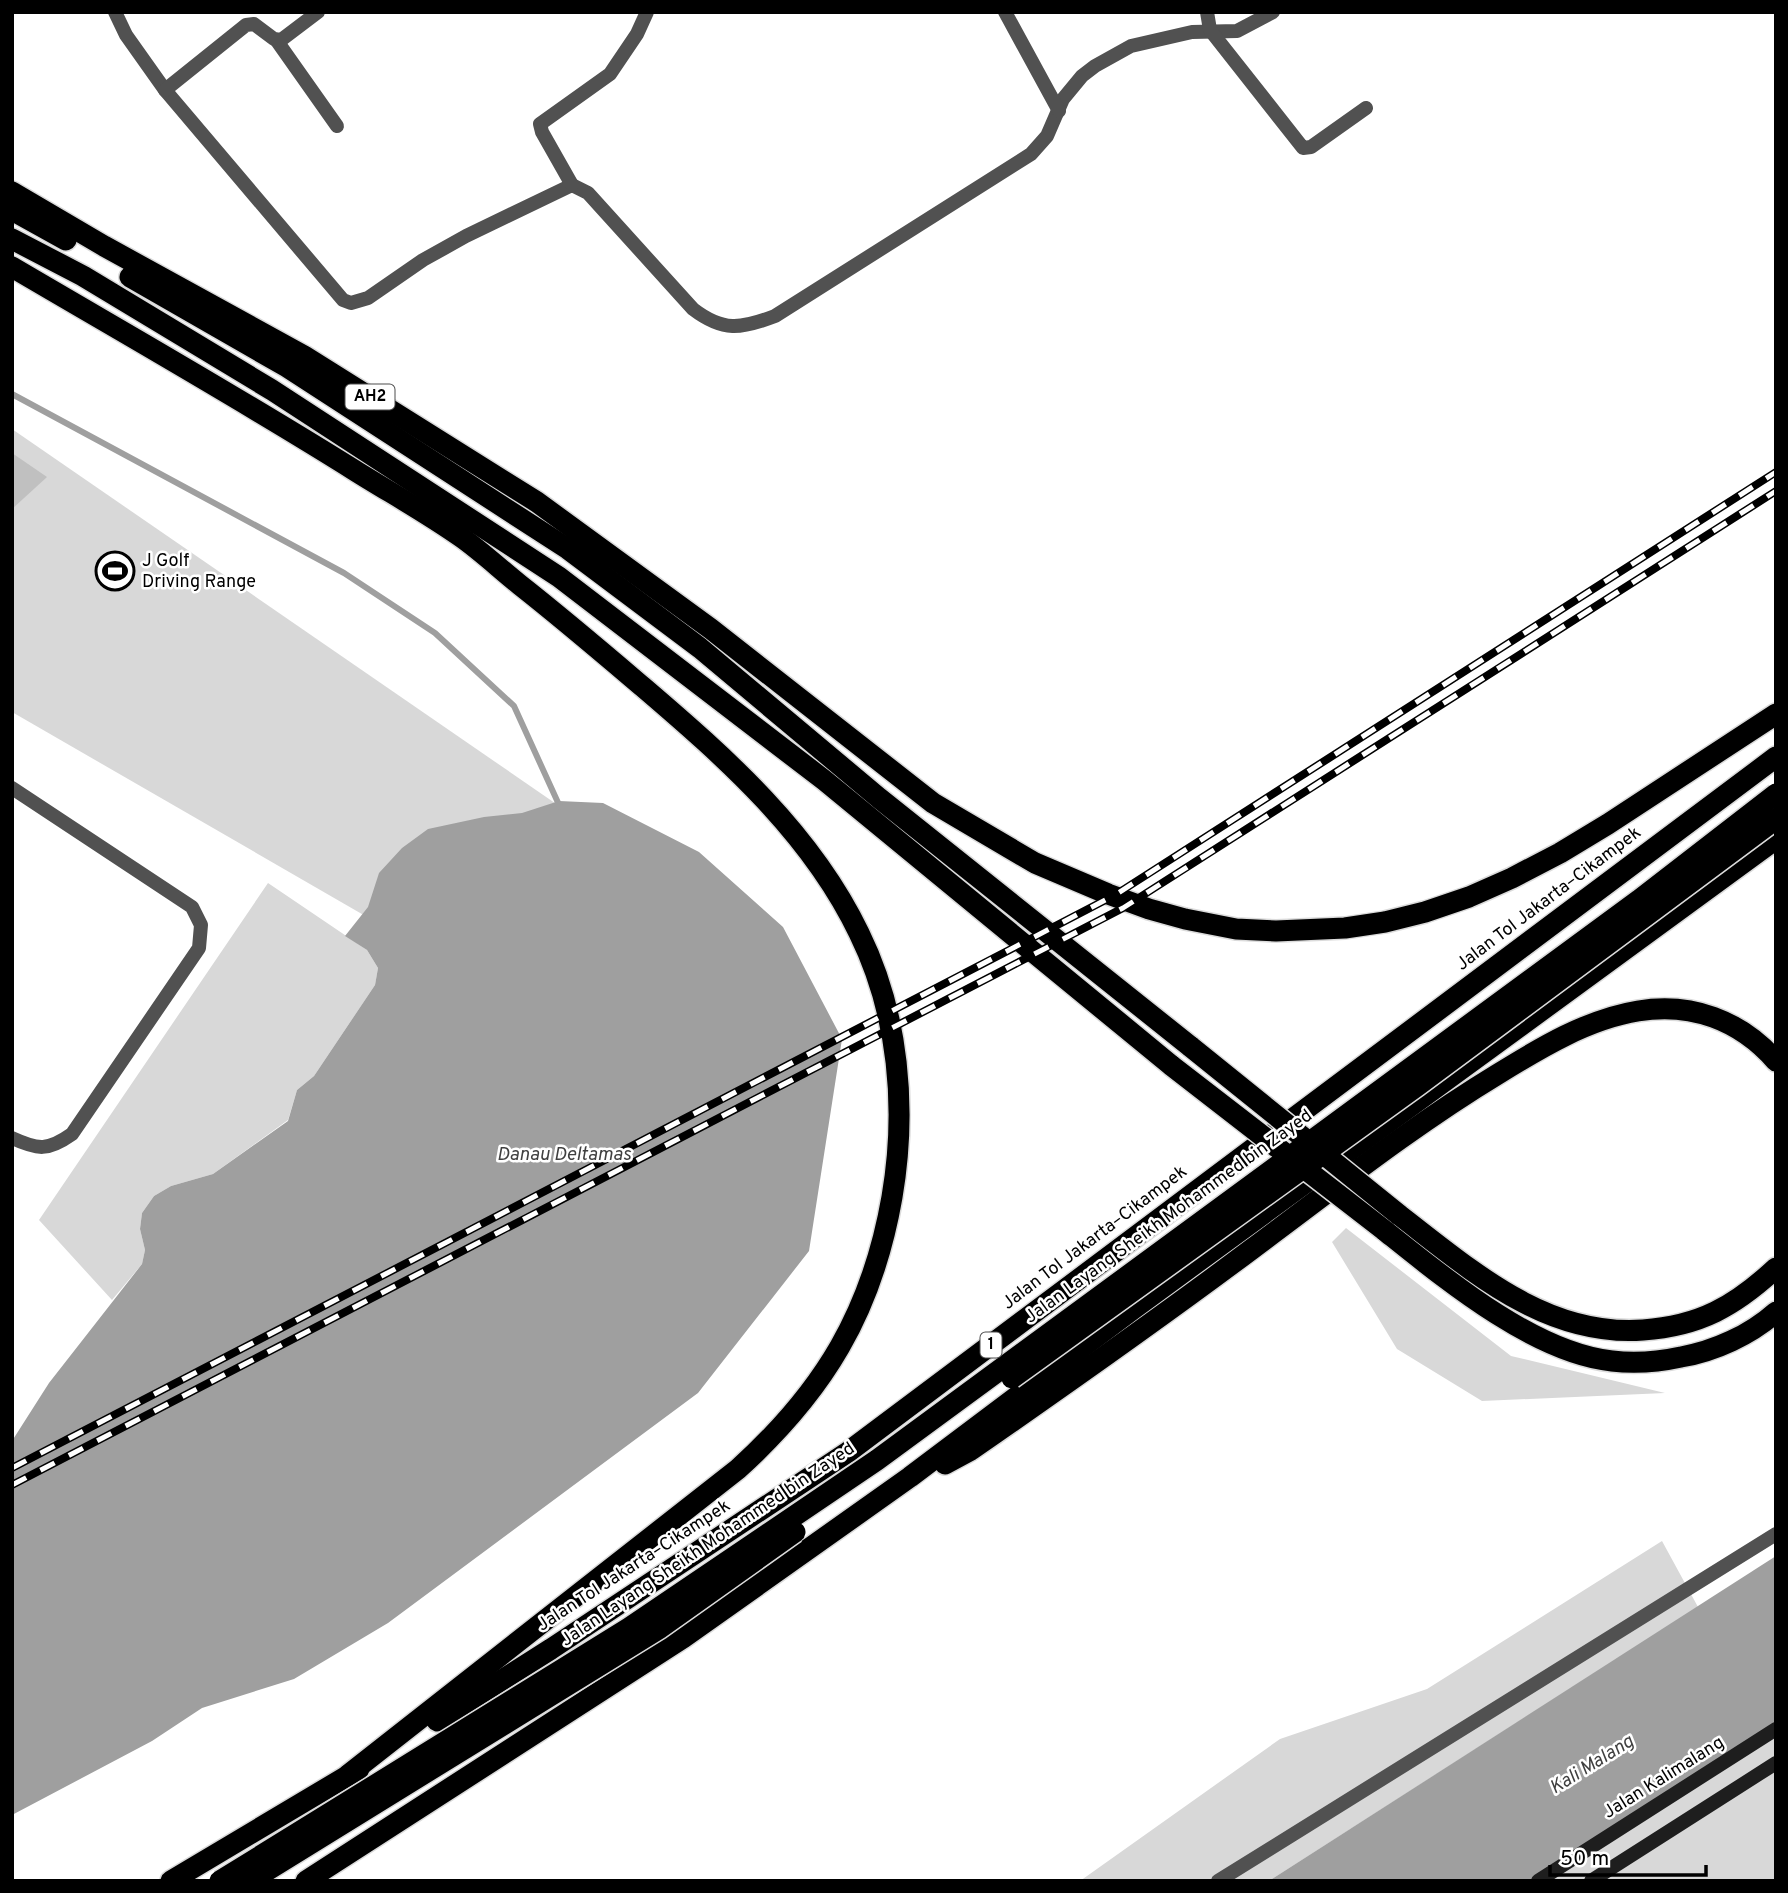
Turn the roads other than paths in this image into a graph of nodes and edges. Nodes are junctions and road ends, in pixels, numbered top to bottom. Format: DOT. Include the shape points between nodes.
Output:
graph roads {
  1 [pos="115,12"];
  2 [pos="318,12"];
  3 [pos="647,12"];
  4 [pos="1005,12"];
  5 [pos="1207,12"];
  6 [pos="1273,12"];
  7 [pos="1210,30"];
  8 [pos="277,41"];
  9 [pos="165,90"];
  10 [pos="1366,108"];
  11 [pos="1059,111"];
  12 [pos="337,126"];
  13 [pos="572,185"];
  14 [pos="12,191"];
  15 [pos="12,210"];
  16 [pos="12,239"];
  17 [pos="12,267"];
  18 [pos="705,639"];
  19 [pos="1776,714"];
  20 [pos="1776,757"];
  21 [pos="12,788"];
  22 [pos="1776,794"];
  23 [pos="1776,819"];
  24 [pos="1776,839"];
  25 [pos="1776,1060"];
  26 [pos="12,1138"];
  27 [pos="1391,1222"];
  28 [pos="1776,1268"];
  29 [pos="1776,1312"];
  30 [pos="910,1477"];
  31 [pos="1776,1534"];
  32 [pos="1776,1729"];
  33 [pos="1776,1763"];
  34 [pos="348,1775"];
  35 [pos="171,1881"];
  36 [pos="220,1881"];
  37 [pos="250,1881"];
  38 [pos="306,1881"];
  39 [pos="1218,1881"];
  40 [pos="1538,1881"];
  41 [pos="1591,1881"];
  1 -- 9 [label="street"];
  2 -- 8 [label="street"];
  3 -- 13 [label="street" via="610,74 540,124"];
  4 -- 11 [label="street"];
  5 -- 7 [label="street"];
  6 -- 7 [label="street" via="1237,31"];
  7 -- 10 [label="street" via="1303,148"];
  7 -- 11 [label="street" via="1131,46 1082,76"];
  8 -- 9 [label="street" via="254,24 246,26"];
  8 -- 12 [label="street"];
  9 -- 13 [label="street" via="337,295 351,303 368,298 466,236"];
  11 -- 13 [label="street" via="1047,136 1031,154 775,316 754,324 720,325 699,313 588,193"];
  14 -- 18 [label="highway, AH2" via="304,356 537,502"];
  15 -- 18 [label="highway, AH2" via="287,367"];
  16 -- 27 [label="highway, bridge" via="83,276 272,390 559,577 824,780 1172,1066"];
  17 -- 34 [label="highway" via="271,418 462,537 690,727 760,794 821,868 870,957 892,1035 899,1137 884,1242 860,1307 812,1393 738,1469"];
  18 -- 19 [label="highway" via="933,803 1025,857 1149,909 1236,929 1345,928 1399,919 1469,897 1560,853"];
  18 -- 27 [label="highway, bridge" via="879,798 1191,1047"];
  20 -- 34 [label="highway, Jalan Tol Jakarta–Cikampek / 1" via="848,1452 551,1649"];
  21 -- 26 [label="street" via="192,907 201,925 199,948 72,1134 56,1146 36,1148"];
  22 -- 36 [label="highway, Jalan Layang Sheikh Mohammed bin Zayed / 1, bridge" via="1639,900 877,1460 629,1628"];
  23 -- 37 [label="highway, Jalan Layang Sheikh Mohammed bin Zayed / 1, bridge" via="1406,1094 660,1628"];
  24 -- 30 [label="highway"];
  25 -- 30 [label="highway" via="1741,1030 1709,1015 1679,1009 1617,1016 1564,1037 1438,1111 1151,1325 971,1450"];
  27 -- 28 [label="highway" via="1511,1296 1566,1322 1596,1329 1661,1329 1712,1315"];
  27 -- 29 [label="highway" via="1441,1275 1522,1328 1585,1356 1661,1361 1697,1354 1740,1337"];
  30 -- 38 [label="highway" via="683,1638"];
  31 -- 39 [label="street"];
  32 -- 40 [label="main road, Jalan Kalimalang"];
  33 -- 41 [label="main road"];
  34 -- 35 [label="highway, Jalan Tol Jakarta–Cikampek / 1"];
}
